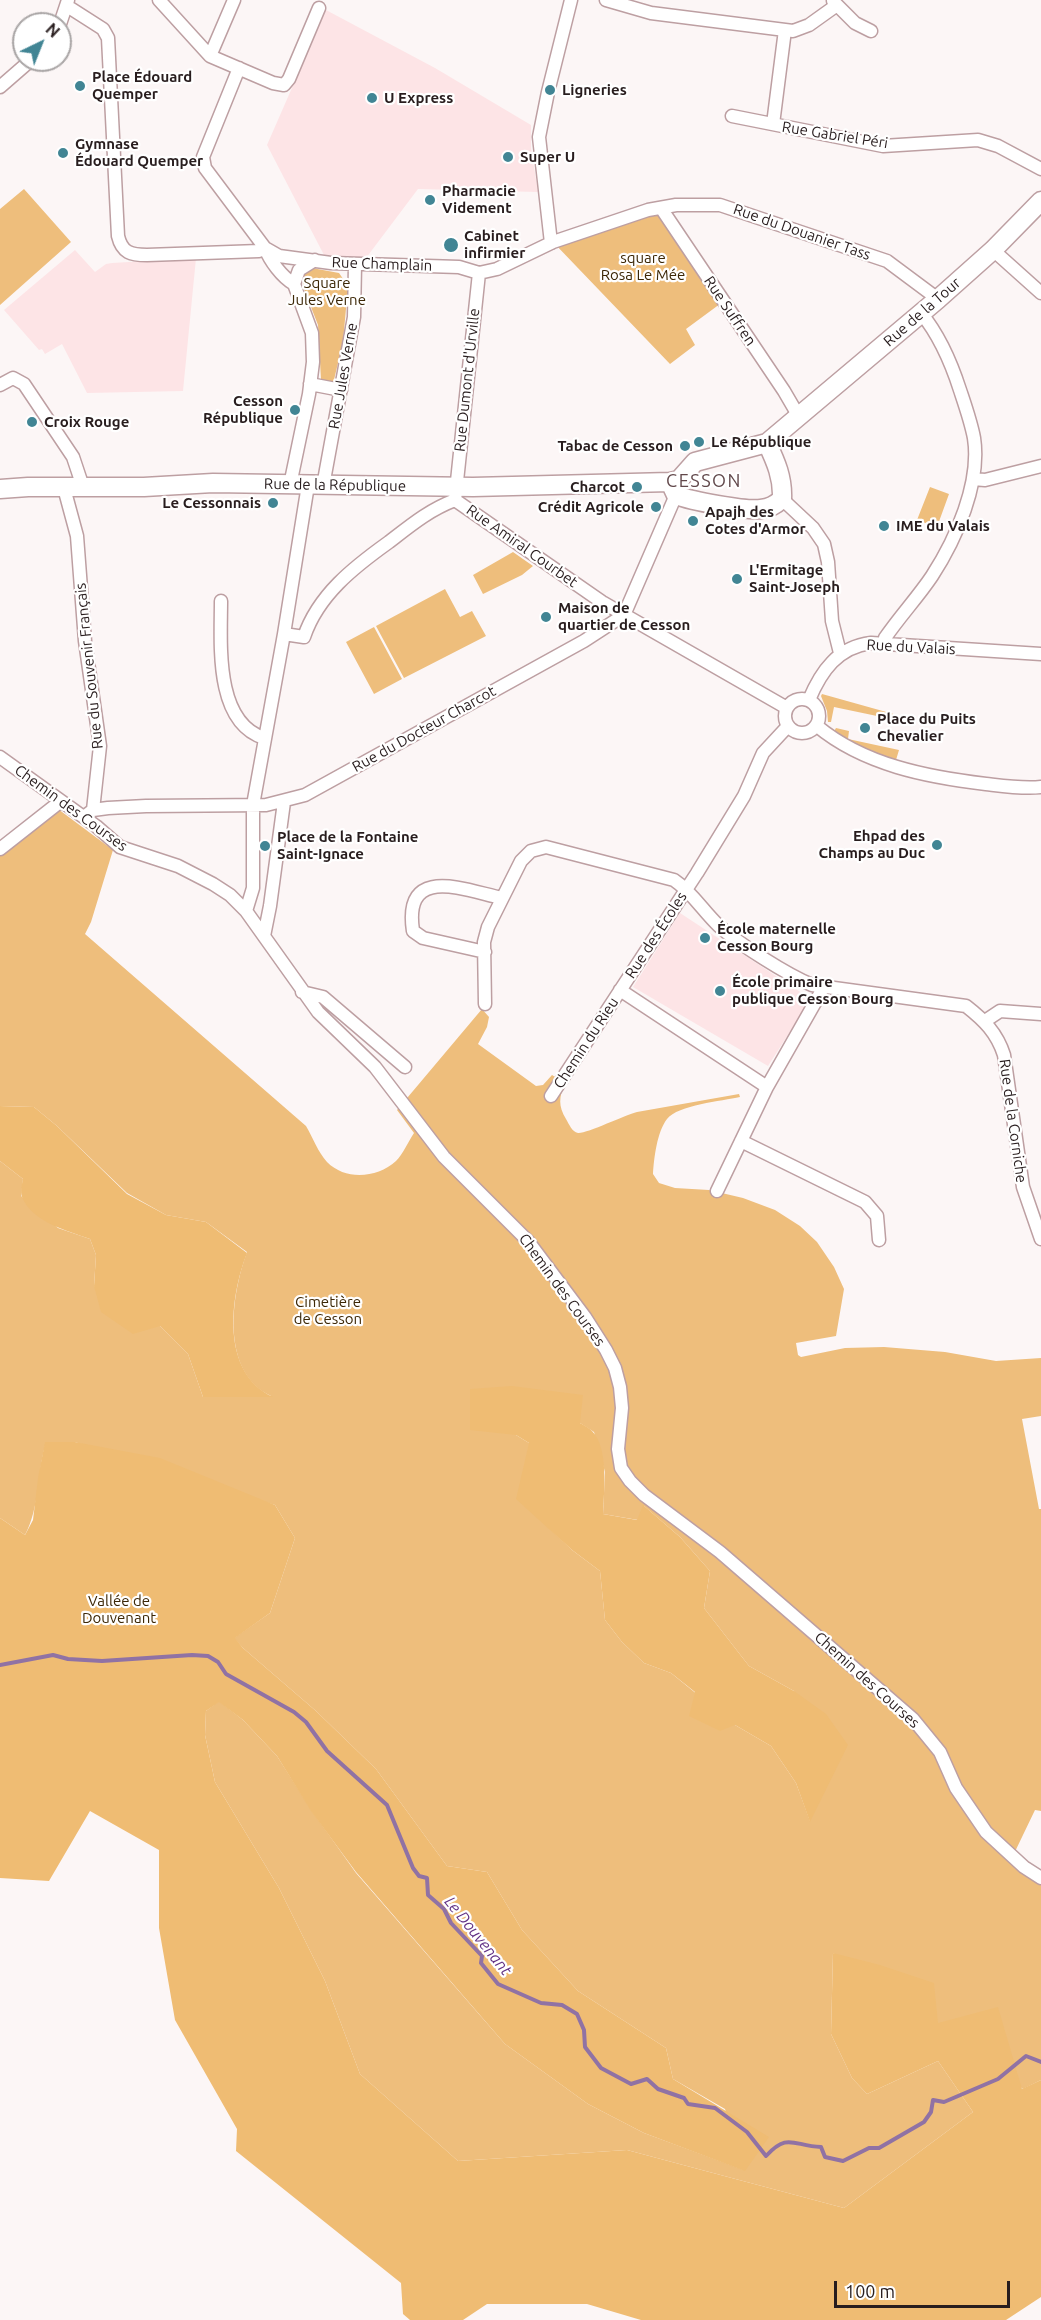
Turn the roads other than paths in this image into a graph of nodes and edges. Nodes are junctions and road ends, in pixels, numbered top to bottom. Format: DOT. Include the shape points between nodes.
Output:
graph roads {
  1 [pos="159,0"];
  2 [pos="234,0"];
  3 [pos="570,0"];
  4 [pos="606,0"];
  5 [pos="68,3"];
  6 [pos="834,3"];
  7 [pos="319,8"];
  8 [pos="784,30"];
  9 [pos="871,31"];
  10 [pos="210,56"];
  11 [pos="239,68"];
  12 [pos="17,72"];
  13 [pos="0,87"];
  14 [pos="732,116"];
  15 [pos="773,124"];
  16 [pos="1041,169"];
  17 [pos="1041,201"];
  18 [pos="661,208"];
  19 [pos="550,243"];
  20 [pos="265,248"];
  21 [pos="993,250"];
  22 [pos="315,260"];
  23 [pos="355,265"];
  24 [pos="479,273"];
  25 [pos="294,284"];
  26 [pos="1041,293"];
  27 [pos="938,298"];
  28 [pos="921,313"];
  29 [pos="310,384"];
  30 [pos="0,385"];
  31 [pos="340,390"];
  32 [pos="798,416"];
  33 [pos="767,443"];
  34 [pos="1041,466"];
  35 [pos="973,479"];
  36 [pos="307,485"];
  37 [pos="83,487"];
  38 [pos="64,488"];
  39 [pos="0,489"];
  40 [pos="673,489"];
  41 [pos="456,493"];
  42 [pos="782,499"];
  43 [pos="221,601"];
  44 [pos="624,615"];
  45 [pos="284,634"];
  46 [pos="884,644"];
  47 [pos="840,653"];
  48 [pos="1041,654"];
  49 [pos="809,700"];
  50 [pos="787,708"];
  51 [pos="788,726"];
  52 [pos="817,726"];
  53 [pos="264,738"];
  54 [pos="0,757"];
  55 [pos="1041,787"];
  56 [pos="61,801"];
  57 [pos="284,802"];
  58 [pos="253,806"];
  59 [pos="88,813"];
  60 [pos="0,849"];
  61 [pos="687,889"];
  62 [pos="502,898"];
  63 [pos="246,910"];
  64 [pos="264,936"];
  65 [pos="484,952"];
  66 [pos="822,986"];
  67 [pos="620,990"];
  68 [pos="302,992"];
  69 [pos="485,1004"];
  70 [pos="1041,1014"];
  71 [pos="984,1021"];
  72 [pos="405,1067"];
  73 [pos="767,1087"];
  74 [pos="551,1096"];
  75 [pos="741,1141"];
  76 [pos="717,1191"];
  77 [pos="1041,1239"];
  78 [pos="879,1240"];
  79 [pos="1041,1878"];
  1 -- 10 [label="street"];
  2 -- 10 [label="street"];
  3 -- 19 [label="street" via="539,137"];
  4 -- 8 [label="street" via="651,14"];
  5 -- 20 [label="street" via="103,29 108,38 118,237 125,251 147,255"];
  6 -- 8 [label="street" via="808,25"];
  6 -- 9 [label="street" via="855,23"];
  7 -- 11 [label="street" via="284,85"];
  8 -- 15 [label="street"];
  10 -- 11 [label="street"];
  11 -- 20 [label="street, Rue Jules Verne" via="202,157"];
  12 -- 13 [label="street"];
  14 -- 15 [label="street, Rue Gabriel Péri"];
  15 -- 16 [label="street, Rue Gabriel Péri" via="884,146 978,140"];
  17 -- 21 [label="street, Rue de la Tour"];
  18 -- 19 [label="street, Rue du Douanier Tass"];
  18 -- 27 [label="street, Rue du Douanier Tass" via="720,205 887,261"];
  18 -- 32 [label="street, Rue Suffren"];
  19 -- 24 [label="street, Rue Champlain" via="497,269"];
  20 -- 22 [label="street, Rue Champlain" via="279,256"];
  20 -- 25 [label="street, Rue Jules Verne"];
  21 -- 26 [label="street"];
  21 -- 27 [label="street, Rue de la Tour"];
  22 -- 23 [label="street, Rue Champlain"];
  22 -- 25 [label="street" via="299,270"];
  23 -- 24 [label="street, Rue Champlain" via="459,267"];
  23 -- 31 [label="street, Rue Jules Verne" via="354,316"];
  24 -- 41 [label="street, Rue Dumont d'Urville"];
  25 -- 29 [label="street, Rue Jules Verne" via="312,333"];
  27 -- 28 [label="street, Rue de la Tour"];
  28 -- 32 [label="street, Rue de la Tour"];
  28 -- 35 [label="street" via="948,354 963,398 974,440"];
  29 -- 31 [label="street"];
  29 -- 36 [label="street, Rue Jules Verne"];
  30 -- 37 [label="street" via="14,378 24,384 73,457"];
  31 -- 36 [label="street, Rue Jules Verne"];
  32 -- 33 [label="street"];
  33 -- 40 [label="street" via="695,462"];
  33 -- 42 [label="street" via="780,471"];
  34 -- 35 [label="street" via="985,480"];
  35 -- 46 [label="street" via="948,549"];
  36 -- 37 [label="street, Rue de la République"];
  36 -- 41 [label="street, Rue de la République"];
  36 -- 45 [label="street"];
  37 -- 38 [label="street, Rue de la République"];
  38 -- 39 [label="street, Rue de la République"];
  38 -- 59 [label="street, Rue du Souvenir Français" via="77,536 85,641 100,746"];
  40 -- 41 [label="street, Rue de la République"];
  40 -- 42 [label="street, Rue de la République" via="689,501 759,510"];
  40 -- 44 [label="street"];
  41 -- 44 [label="street, Rue Amiral Courbet"];
  41 -- 45 [label="street" via="343,579 316,609 304,637"];
  42 -- 47 [label="street" via="824,544 832,621"];
  43 -- 53 [label="street" via="225,689 244,727"];
  44 -- 50 [label="street, Rue Amiral Courbet"];
  44 -- 57 [label="street, Rue du Docteur Charcot" via="305,795"];
  45 -- 53 [label="street"];
  46 -- 47 [label="street, Rue du Valais" via="859,644"];
  46 -- 48 [label="street, Rue du Valais"];
  47 -- 49 [label="street" via="823,672"];
  49 -- 50 [label="street" via="794,701"];
  49 -- 52 [label="street" via="819,711"];
  50 -- 51 [label="street"];
  51 -- 52 [label="street" via="802,734"];
  51 -- 61 [label="street, Rue des Écoles" via="763,753 744,796"];
  52 -- 55 [label="street" via="856,751 899,768 950,780"];
  53 -- 58 [label="street"];
  54 -- 56 [label="street, Chemin des Courses"];
  56 -- 59 [label="street, Chemin des Courses"];
  56 -- 60 [label="street"];
  57 -- 58 [label="street, Rue du Docteur Charcot"];
  57 -- 64 [label="street"];
  58 -- 59 [label="street, Rue du Docteur Charcot" via="146,806"];
  58 -- 63 [label="street" via="253,888"];
  59 -- 63 [label="street, Chemin des Courses" via="120,847 178,866 230,895"];
  61 -- 62 [label="street" via="674,880 546,847 531,850 521,861"];
  61 -- 66 [label="street, Rue de la Corniche" via="720,927 794,977"];
  61 -- 67 [label="street, Rue des Écoles"];
  62 -- 65 [label="street" via="488,927"];
  62 -- 65 [label="street" via="438,884 424,888 417,898 411,919 413,931 423,938"];
  63 -- 64 [label="street, Chemin des Courses"];
  64 -- 68 [label="street, Chemin des Courses"];
  65 -- 69 [label="street"];
  66 -- 71 [label="street, Rue de la Corniche" via="966,1006"];
  66 -- 73 [label="street"];
  67 -- 73 [label="street, Rue des Écoles"];
  67 -- 74 [label="street, Chemin du Rieu"];
  68 -- 72 [label="street" via="323,997"];
  68 -- 79 [label="street, Chemin des Courses" via="375,1067 451,1165 510,1220 585,1317 615,1368 622,1408 618,1449 621,1467 630,1481 720,1552 913,1719 940,1752 956,1788 986,1832"];
  70 -- 71 [label="street" via="1000,1011"];
  71 -- 77 [label="street, Rue de la Corniche" via="1004,1054 1023,1187"];
  73 -- 75 [label="street"];
  75 -- 76 [label="street"];
  75 -- 78 [label="street" via="865,1202 877,1216"];
}
